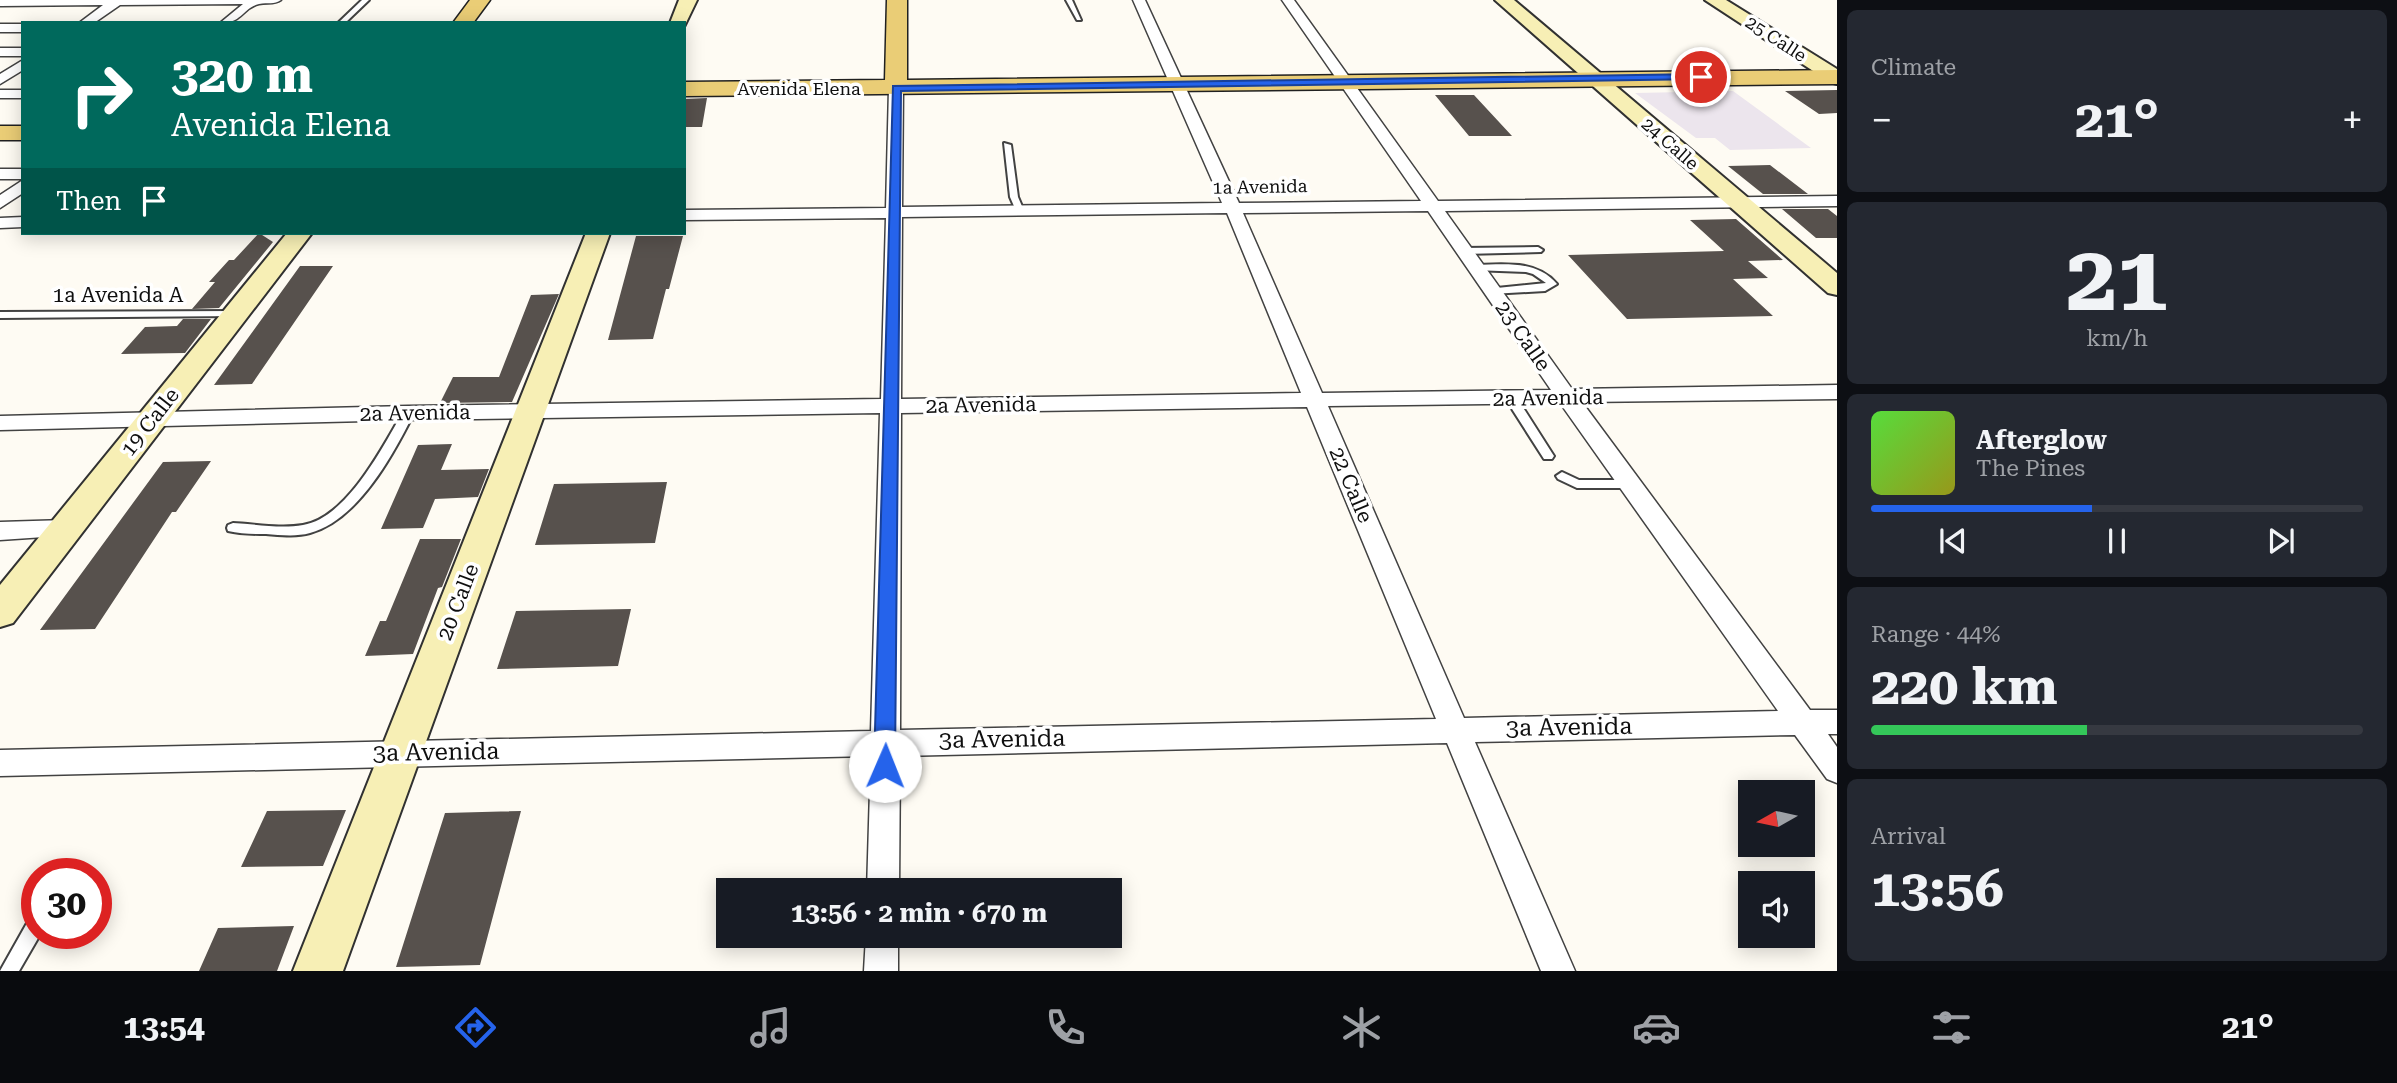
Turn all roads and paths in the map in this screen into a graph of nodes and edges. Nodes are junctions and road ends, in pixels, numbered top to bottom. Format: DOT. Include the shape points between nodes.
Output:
graph roads {
  1 [pos="255,0"];
  2 [pos="275,0"];
  3 [pos="366,0"];
  4 [pos="480,0"];
  5 [pos="688,0"];
  6 [pos="897,0"];
  7 [pos="1069,0"];
  8 [pos="1139,0"];
  9 [pos="1288,0"];
  10 [pos="1504,0"];
  11 [pos="1714,0"];
  12 [pos="118,1"];
  13 [pos="0,2"];
  14 [pos="1079,19"];
  15 [pos="88,21"];
  16 [pos="229,21"];
  17 [pos="343,21"];
  18 [pos="464,21"];
  19 [pos="680,21"];
  20 [pos="0,28"];
  21 [pos="21,28"];
  22 [pos="0,52"];
  23 [pos="21,52"];
  24 [pos="1836,77"];
  25 [pos="1594,78"];
  26 [pos="1347,83"];
  27 [pos="1177,85"];
  28 [pos="896,88"];
  29 [pos="686,89"];
  30 [pos="0,94"];
  31 [pos="21,94"];
  32 [pos="0,122"];
  33 [pos="21,122"];
  34 [pos="0,133"];
  35 [pos="21,133"];
  36 [pos="1007,145"];
  37 [pos="0,174"];
  38 [pos="21,174"];
  39 [pos="21,187"];
  40 [pos="1837,201"];
  41 [pos="1738,202"];
  42 [pos="0,203"];
  43 [pos="1431,206"];
  44 [pos="1233,209"];
  45 [pos="1020,211"];
  46 [pos="894,212"];
  47 [pos="686,215"];
  48 [pos="21,222"];
  49 [pos="0,223"];
  50 [pos="298,235"];
  51 [pos="597,235"];
  52 [pos="1538,250"];
  53 [pos="1463,251"];
  54 [pos="1476,268"];
  55 [pos="1837,287"];
  56 [pos="1491,290"];
  57 [pos="236,314"];
  58 [pos="0,315"];
  59 [pos="1837,392"];
  60 [pos="1567,397"];
  61 [pos="1511,398"];
  62 [pos="1315,401"];
  63 [pos="891,407"];
  64 [pos="530,411"];
  65 [pos="408,413"];
  66 [pos="153,419"];
  67 [pos="0,423"];
  68 [pos="1548,456"];
  69 [pos="1562,476"];
  70 [pos="1630,484"];
  71 [pos="233,528"];
  72 [pos="66,529"];
  73 [pos="0,531"];
  74 [pos="0,612"];
  75 [pos="1837,722"];
  76 [pos="1803,723"];
  77 [pos="1455,729"];
  78 [pos="885,741"];
  79 [pos="401,753"];
  80 [pos="0,763"];
  81 [pos="1837,770"];
  82 [pos="883,878"];
  83 [pos="882,948"];
  84 [pos="22,949"];
  85 [pos="9,971"];
  86 [pos="318,971"];
  87 [pos="881,971"];
  88 [pos="1558,971"];
  1 -- 2 [label="street"];
  1 -- 12 [label="street"];
  1 -- 16 [label="street"];
  3 -- 17 [label="lane"];
  4 -- 18 [label="main road"];
  5 -- 19 [label="main road"];
  6 -- 28 [label="main road"];
  7 -- 14 [label="lane"];
  8 -- 27 [label="street, 22 Calle"];
  9 -- 26 [label="street, 23 Calle"];
  10 -- 25 [label="main road, 24 Calle"];
  11 -- 24 [label="main road, 25 Calle"];
  12 -- 13 [label="street"];
  12 -- 15 [label="street"];
  20 -- 21 [label="street"];
  22 -- 23 [label="street"];
  24 -- 25 [label="main road, Avenida Elena"];
  25 -- 26 [label="main road, Avenida Elena"];
  25 -- 41 [label="main road, 24 Calle"];
  26 -- 27 [label="main road, Avenida Elena"];
  26 -- 43 [label="street, 23 Calle"];
  27 -- 28 [label="main road, Avenida Elena"];
  27 -- 44 [label="street, 22 Calle"];
  28 -- 29 [label="main road, Avenida Elena"];
  28 -- 46 [label="street"];
  30 -- 31 [label="street"];
  32 -- 33 [label="main road"];
  34 -- 35 [label="main road"];
  36 -- 45 [label="lane"];
  37 -- 38 [label="street"];
  39 -- 42 [label="street"];
  40 -- 41 [label="street, 1a Avenida"];
  41 -- 43 [label="street, 1a Avenida"];
  41 -- 55 [label="main road, 24 Calle"];
  43 -- 44 [label="street, 1a Avenida"];
  43 -- 53 [label="street, 23 Calle"];
  44 -- 45 [label="street, 1a Avenida"];
  44 -- 62 [label="street, 22 Calle"];
  45 -- 46 [label="street, 1a Avenida"];
  46 -- 47 [label="street, 1a Avenida"];
  46 -- 63 [label="street"];
  48 -- 49 [label="street"];
  50 -- 57 [label="main road, 19 Calle"];
  51 -- 64 [label="main road, 20 Calle"];
  52 -- 53 [label="lane"];
  53 -- 54 [label="street, 23 Calle"];
  54 -- 56 [label="street, 23 Calle"];
  54 -- 56 [label="lane" via="1541,272 1552,284"];
  56 -- 60 [label="street, 23 Calle"];
  57 -- 58 [label="lane, 1a Avenida A"];
  57 -- 66 [label="main road, 19 Calle"];
  59 -- 60 [label="street, 2a Avenida"];
  60 -- 61 [label="street, 2a Avenida"];
  60 -- 70 [label="street, 23 Calle"];
  61 -- 62 [label="street, 2a Avenida"];
  61 -- 68 [label="lane"];
  62 -- 63 [label="street, 2a Avenida"];
  62 -- 77 [label="street, 22 Calle"];
  63 -- 64 [label="street, 2a Avenida"];
  63 -- 78 [label="street"];
  64 -- 65 [label="street, 2a Avenida"];
  64 -- 79 [label="main road, 20 Calle"];
  65 -- 66 [label="street, 2a Avenida"];
  65 -- 71 [label="lane" via="376,471 337,516 309,529"];
  66 -- 67 [label="street, 2a Avenida"];
  66 -- 72 [label="main road, 19 Calle"];
  69 -- 70 [label="lane" via="1577,484"];
  70 -- 76 [label="street, 23 Calle"];
  72 -- 73 [label="street"];
  72 -- 74 [label="main road, 19 Calle"];
  75 -- 76 [label="street, 3a Avenida"];
  76 -- 77 [label="street, 3a Avenida"];
  76 -- 81 [label="street, 23 Calle"];
  77 -- 78 [label="street, 3a Avenida"];
  77 -- 88 [label="street, 22 Calle"];
  78 -- 79 [label="street, 3a Avenida"];
  78 -- 82 [label="street"];
  79 -- 80 [label="street, 3a Avenida"];
  79 -- 86 [label="main road, 20 Calle"];
  83 -- 87 [label="street"];
  84 -- 85 [label="lane"];
}
